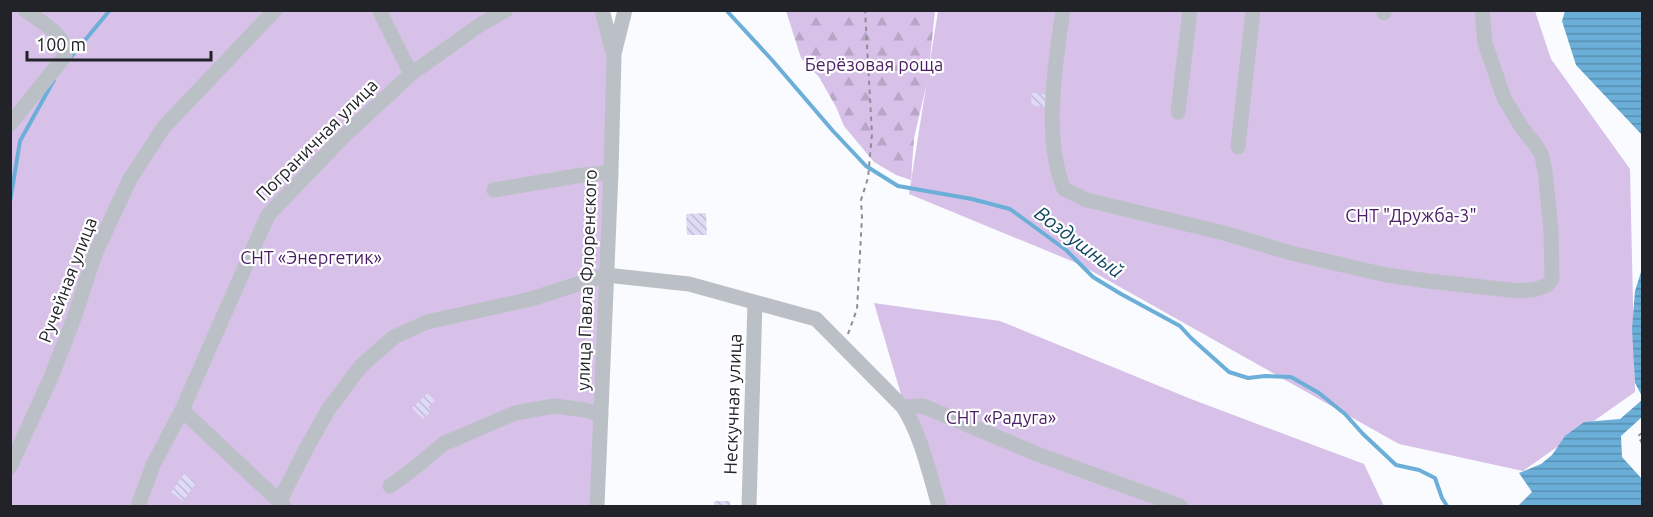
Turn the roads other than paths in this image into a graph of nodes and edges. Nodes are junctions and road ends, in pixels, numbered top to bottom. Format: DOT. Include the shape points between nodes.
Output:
graph roads {
  1 [pos="25,10"];
  2 [pos="275,10"];
  3 [pos="380,10"];
  4 [pos="506,10"];
  5 [pos="602,10"];
  6 [pos="625,10"];
  7 [pos="1063,10"];
  8 [pos="1190,10"];
  9 [pos="1253,10"];
  10 [pos="1482,10"];
  11 [pos="477,17"];
  12 [pos="614,56"];
  13 [pos="411,74"];
  14 [pos="1178,112"];
  15 [pos="10,124"];
  16 [pos="1238,147"];
  17 [pos="611,172"];
  18 [pos="494,190"];
  19 [pos="606,275"];
  20 [pos="755,302"];
  21 [pos="903,407"];
  22 [pos="182,410"];
  23 [pos="601,415"];
  24 [pos="10,467"];
  25 [pos="390,486"];
  26 [pos="282,504"];
  27 [pos="138,507"];
  28 [pos="597,507"];
  29 [pos="750,507"];
  30 [pos="939,507"];
  31 [pos="1180,507"];
  1 -- 15 [label="street" via="60,38 66,48 65,56"];
  2 -- 24 [label="street, Ручейная улица" via="163,128 130,180 95,254 52,375"];
  3 -- 13 [label="street"];
  4 -- 11 [label="street, Пограничная улица"];
  5 -- 12 [label="street, улица Павла Флоренского"];
  6 -- 12 [label="street, улица Павла Флоренского"];
  7 -- 10 [label="street" via="1053,110 1054,153 1064,189 1087,200 1386,275 1519,291 1537,289 1552,279 1545,171 1542,156 1500,89 1485,43"];
  8 -- 14 [label="street"];
  9 -- 16 [label="street"];
  11 -- 13 [label="street, Пограничная улица"];
  12 -- 17 [label="street, улица Павла Флоренского"];
  13 -- 22 [label="street, Пограничная улица" via="268,215"];
  17 -- 18 [label="street"];
  17 -- 19 [label="street, улица Павла Флоренского"];
  19 -- 20 [label="street" via="689,284"];
  19 -- 23 [label="street, улица Павла Флоренского"];
  19 -- 26 [label="street" via="531,299 427,322 394,337 361,366 328,410"];
  20 -- 21 [label="street" via="816,318"];
  20 -- 29 [label="street, Нескучная улица"];
  21 -- 30 [label="street"];
  21 -- 31 [label="street" via="923,406"];
  22 -- 26 [label="street"];
  22 -- 27 [label="street, Пограничная улица" via="153,465"];
  23 -- 25 [label="street" via="554,406 515,413 443,444"];
  23 -- 28 [label="street, улица Павла Флоренского"];
}
